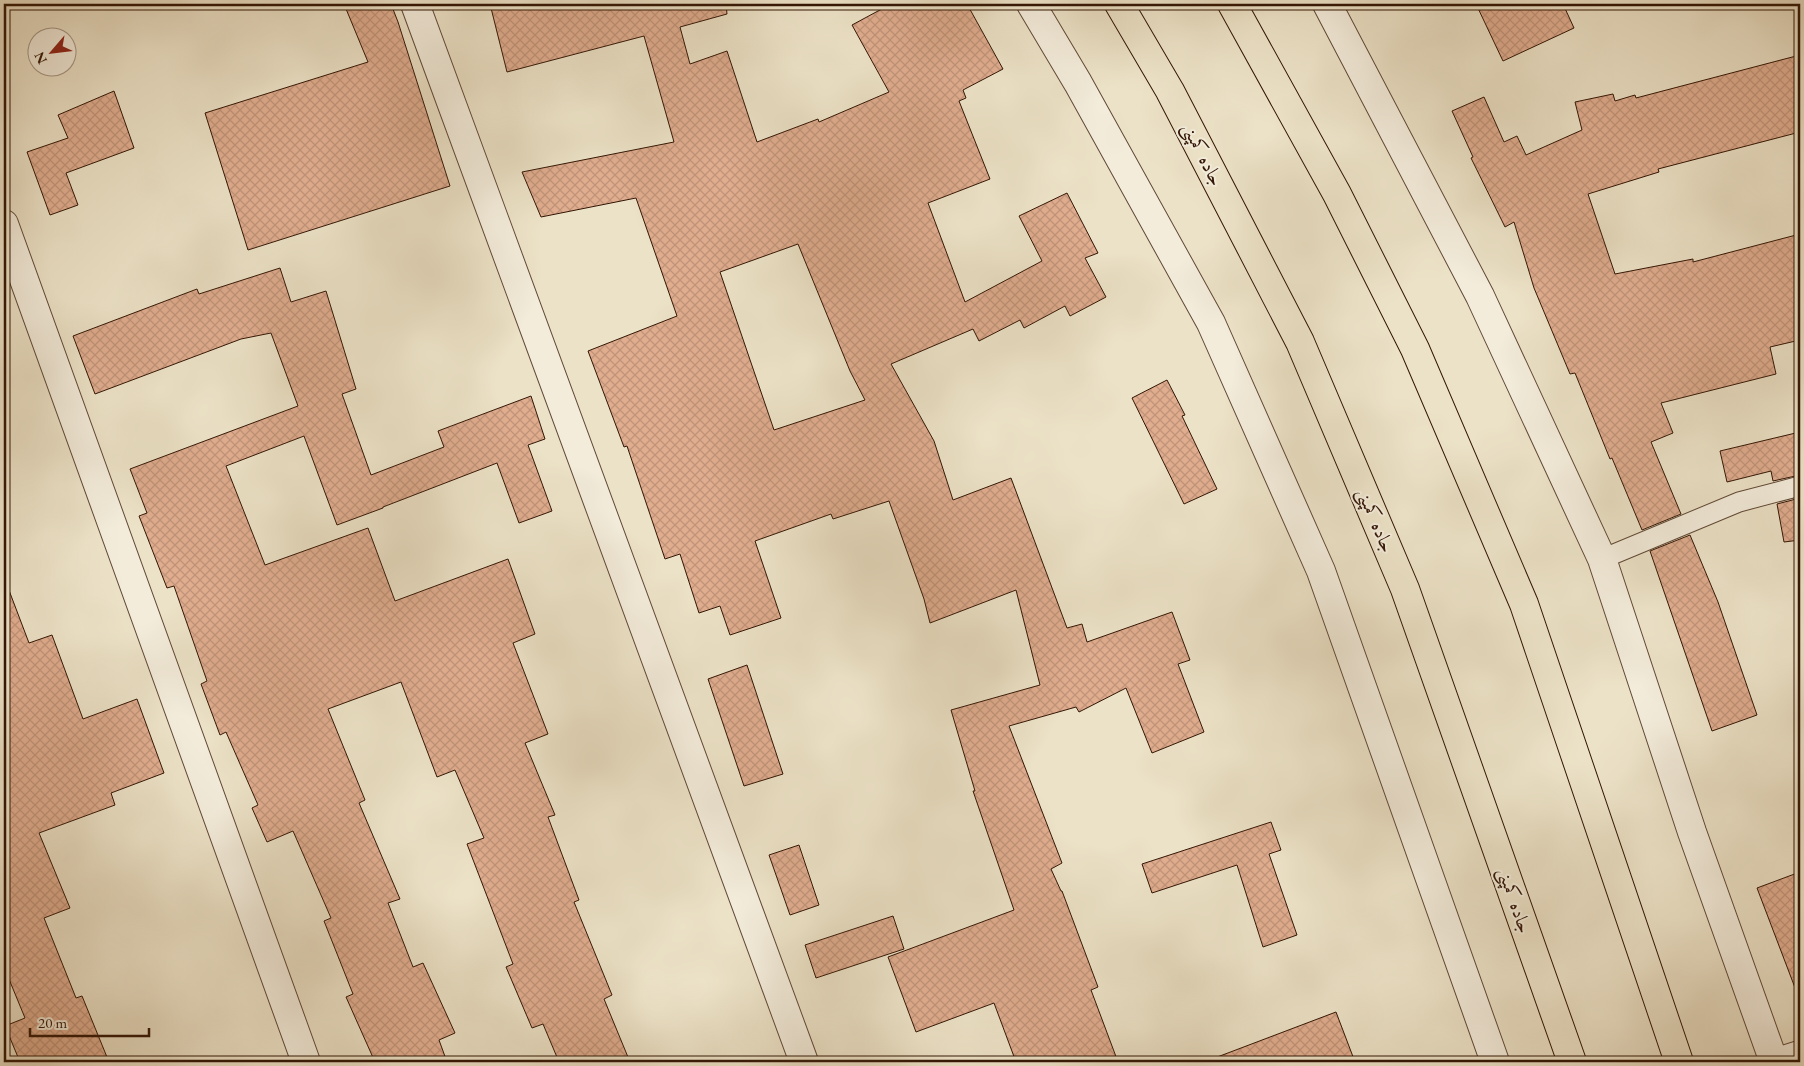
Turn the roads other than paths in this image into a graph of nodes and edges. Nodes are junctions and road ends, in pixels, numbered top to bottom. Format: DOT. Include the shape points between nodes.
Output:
graph roads {
  1 [pos="416,4"];
  2 [pos="1031,4"];
  3 [pos="1119,4"];
  4 [pos="1232,4"];
  5 [pos="1326,4"];
  6 [pos="4,224"];
  7 [pos="1800,486"];
  8 [pos="1602,559"];
  9 [pos="1800,1050"];
  10 [pos="1773,1061"];
  11 [pos="306,1062"];
  12 [pos="804,1062"];
  13 [pos="1495,1062"];
  14 [pos="1572,1062"];
  15 [pos="1678,1062"];
  1 -- 12 [label="street"];
  2 -- 13 [label="street" via="1211,323 1317,562"];
  3 -- 14 [label="highway, جاده کمپنی" via="1170,91 1304,351 1405,589"];
  4 -- 15 [label="highway" via="1337,194 1415,349 1524,604"];
  5 -- 8 [label="street" via="1480,296"];
  6 -- 11 [label="street"];
  7 -- 8 [label="lane" via="1739,502"];
  8 -- 10 [label="street" via="1692,832"];
  9 -- 10 [label="lane"];
}
